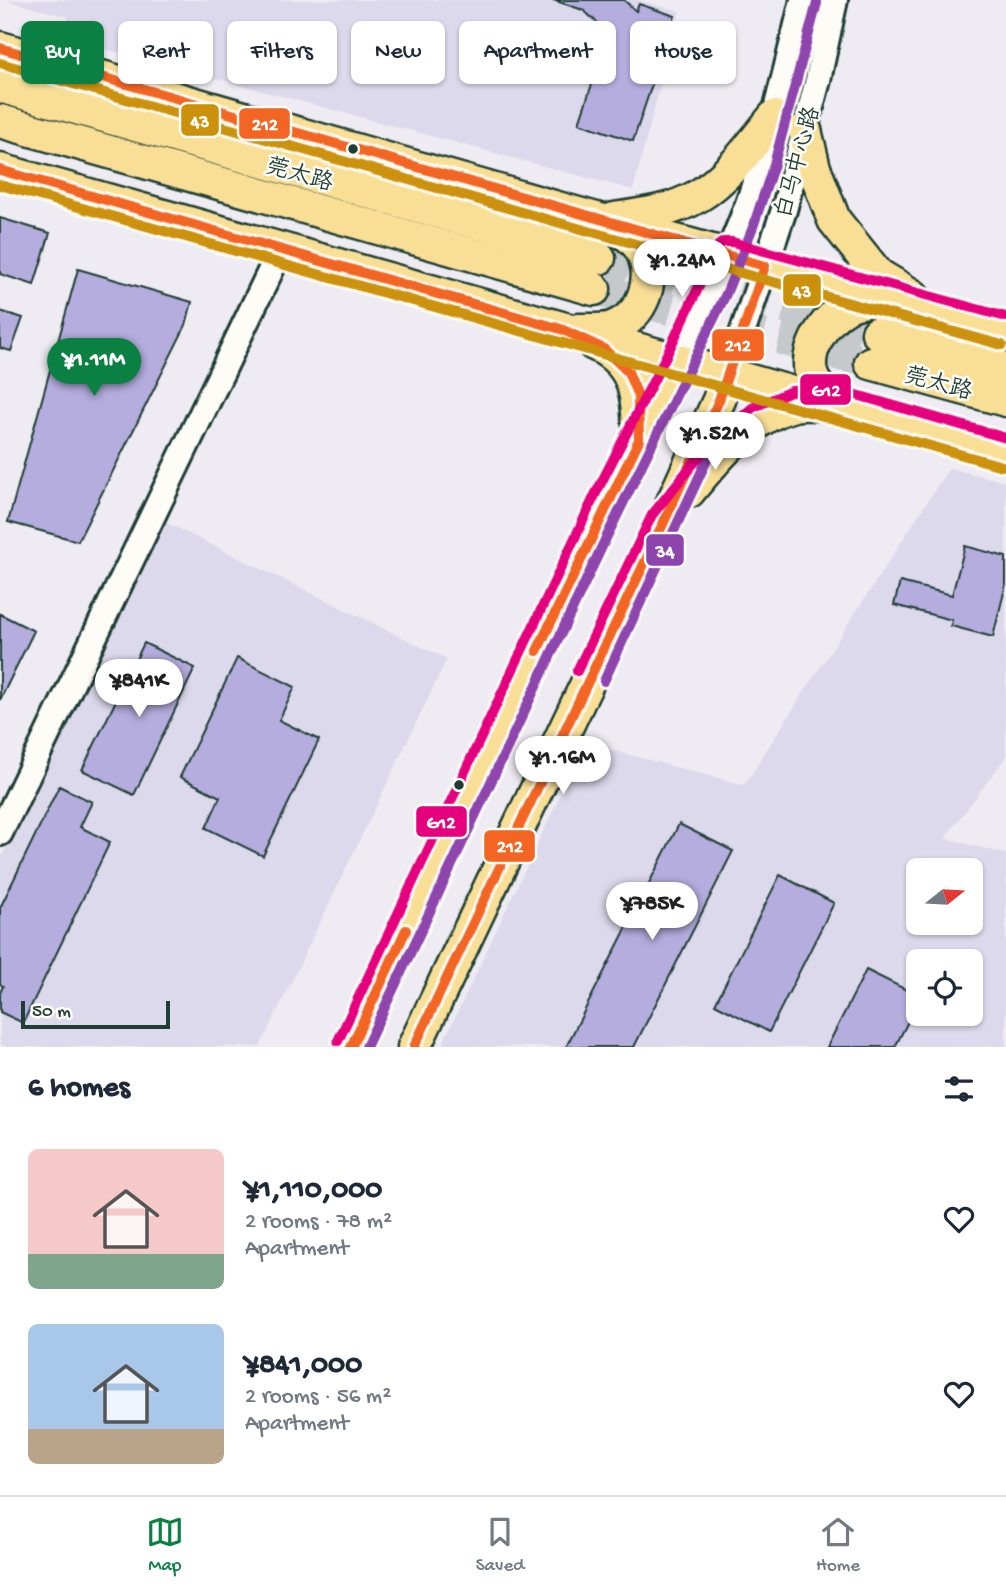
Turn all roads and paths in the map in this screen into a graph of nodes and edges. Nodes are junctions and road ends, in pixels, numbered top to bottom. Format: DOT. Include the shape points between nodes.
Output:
graph roads {
  1 [pos="803,0"];
  2 [pos="835,0"];
  3 [pos="0,48"];
  4 [pos="0,86"];
  5 [pos="774,117"];
  6 [pos="0,121"];
  7 [pos="805,130"];
  8 [pos="0,170"];
  9 [pos="603,221"];
  10 [pos="281,249"];
  11 [pos="728,256"];
  12 [pos="765,266"];
  13 [pos="894,301"];
  14 [pos="944,315"];
  15 [pos="561,329"];
  16 [pos="1006,332"];
  17 [pos="679,362"];
  18 [pos="1006,369"];
  19 [pos="723,388"];
  20 [pos="1006,400"];
  21 [pos="834,403"];
  22 [pos="639,440"];
  23 [pos="1006,453"];
  24 [pos="664,522"];
  25 [pos="0,833"];
  26 [pos="351,1047"];
  27 [pos="414,1047"];
  1 -- 5 [label="street, 白马中心路"];
  2 -- 7 [label="street, 白马中心路"];
  3 -- 9 [label="main road"];
  4 -- 6 [label="main road, 莞太路" via="597,273"];
  5 -- 9 [label="main road" via="737,163 698,196 655,213"];
  5 -- 11 [label="street, 白马中心路"];
  7 -- 12 [label="street, 白马中心路"];
  7 -- 14 [label="main road" via="834,220 878,275"];
  8 -- 10 [label="main road"];
  9 -- 11 [label="main road"];
  9 -- 15 [label="main road" via="628,234 641,249 647,267 642,304 612,328"];
  10 -- 15 [label="main road"];
  10 -- 25 [label="street"];
  11 -- 12 [label="main road"];
  11 -- 17 [label="street, 白马中心路"];
  12 -- 13 [label="main road"];
  12 -- 19 [label="street, 白马中心路"];
  13 -- 14 [label="main road"];
  13 -- 21 [label="main road" via="860,302 823,327 814,345 810,371"];
  14 -- 16 [label="main road"];
  15 -- 17 [label="main road"];
  15 -- 22 [label="main road" via="604,349 628,372 638,396"];
  17 -- 19 [label="main road"];
  17 -- 22 [label="main road"];
  18 -- 20 [label="main road, 莞太路" via="875,348"];
  19 -- 21 [label="main road"];
  19 -- 24 [label="main road"];
  21 -- 23 [label="main road"];
  21 -- 24 [label="main road" via="794,405 759,420 712,463"];
  22 -- 26 [label="main road"];
  24 -- 27 [label="main road"];
}
